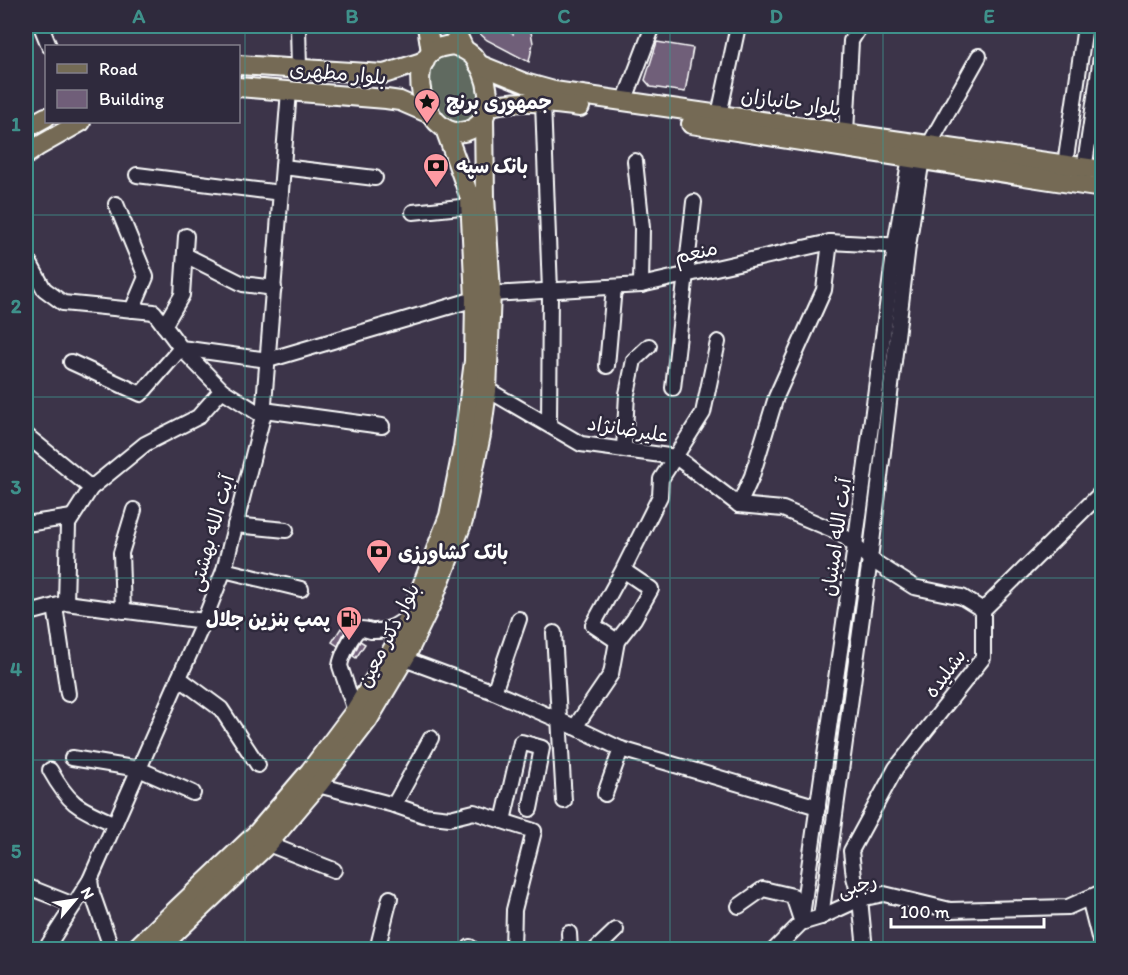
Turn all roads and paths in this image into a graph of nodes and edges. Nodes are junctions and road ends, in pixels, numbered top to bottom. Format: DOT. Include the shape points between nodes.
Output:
graph roads {
  1 [pos="41,26"];
  2 [pos="298,26"];
  3 [pos="427,26"];
  4 [pos="453,26"];
  5 [pos="653,26"];
  6 [pos="738,26"];
  7 [pos="860,26"];
  8 [pos="1085,26"];
  9 [pos="49,45"];
  10 [pos="464,49"];
  11 [pos="1102,50"];
  12 [pos="428,56"];
  13 [pos="979,56"];
  14 [pos="478,64"];
  15 [pos="240,65"];
  16 [pos="299,70"];
  17 [pos="384,74"];
  18 [pos="240,87"];
  19 [pos="289,91"];
  20 [pos="386,99"];
  21 [pos="543,102"];
  22 [pos="622,107"];
  23 [pos="486,112"];
  24 [pos="430,114"];
  25 [pos="719,115"];
  26 [pos="45,118"];
  27 [pos="79,123"];
  28 [pos="26,128"];
  29 [pos="445,129"];
  30 [pos="846,132"];
  31 [pos="920,153"];
  32 [pos="26,155"];
  33 [pos="635,161"];
  34 [pos="283,167"];
  35 [pos="1102,170"];
  36 [pos="1064,174"];
  37 [pos="137,175"];
  38 [pos="1083,176"];
  39 [pos="375,177"];
  40 [pos="1102,188"];
  41 [pos="281,192"];
  42 [pos="694,202"];
  43 [pos="116,204"];
  44 [pos="470,206"];
  45 [pos="413,212"];
  46 [pos="186,236"];
  47 [pos="830,242"];
  48 [pos="902,246"];
  49 [pos="185,255"];
  50 [pos="26,256"];
  51 [pos="686,275"];
  52 [pos="641,285"];
  53 [pos="614,287"];
  54 [pos="274,288"];
  55 [pos="550,291"];
  56 [pos="483,297"];
  57 [pos="132,310"];
  58 [pos="164,326"];
  59 [pos="718,342"];
  60 [pos="649,346"];
  61 [pos="181,348"];
  62 [pos="268,360"];
  63 [pos="71,362"];
  64 [pos="608,366"];
  65 [pos="673,388"];
  66 [pos="222,390"];
  67 [pos="487,391"];
  68 [pos="263,413"];
  69 [pos="549,424"];
  70 [pos="382,426"];
  71 [pos="26,435"];
  72 [pos="624,449"];
  73 [pos="676,457"];
  74 [pos="91,488"];
  75 [pos="1102,492"];
  76 [pos="739,505"];
  77 [pos="134,510"];
  78 [pos="72,517"];
  79 [pos="26,524"];
  80 [pos="235,525"];
  81 [pos="286,530"];
  82 [pos="855,546"];
  83 [pos="870,559"];
  84 [pos="224,570"];
  85 [pos="623,570"];
  86 [pos="301,589"];
  87 [pos="61,605"];
  88 [pos="983,610"];
  89 [pos="123,611"];
  90 [pos="26,614"];
  91 [pos="407,618"];
  92 [pos="519,619"];
  93 [pos="204,621"];
  94 [pos="555,633"];
  95 [pos="617,640"];
  96 [pos="404,660"];
  97 [pos="179,678"];
  98 [pos="494,692"];
  99 [pos="68,694"];
  100 [pos="356,711"];
  101 [pos="559,720"];
  102 [pos="575,727"];
  103 [pos="431,738"];
  104 [pos="621,749"];
  105 [pos="72,758"];
  106 [pos="258,765"];
  107 [pos="50,770"];
  108 [pos="140,770"];
  109 [pos="318,785"];
  110 [pos="193,793"];
  111 [pos="605,794"];
  112 [pos="564,801"];
  113 [pos="394,805"];
  114 [pos="818,807"];
  115 [pos="530,809"];
  116 [pos="502,821"];
  117 [pos="115,824"];
  118 [pos="268,844"];
  119 [pos="334,870"];
  120 [pos="90,880"];
  121 [pos="26,886"];
  122 [pos="1102,892"];
  123 [pos="390,898"];
  124 [pos="1089,898"];
  125 [pos="860,899"];
  126 [pos="74,905"];
  127 [pos="739,906"];
  128 [pos="821,917"];
  129 [pos="801,923"];
  130 [pos="616,930"];
  131 [pos="569,933"];
  132 [pos="1102,949"];
  133 [pos="45,950"];
  134 [pos="112,950"];
  135 [pos="134,950"];
  136 [pos="157,950"];
  137 [pos="377,950"];
  138 [pos="513,950"];
  139 [pos="570,950"];
  140 [pos="595,950"];
  141 [pos="774,950"];
  142 [pos="865,950"];
  1 -- 9 [label="street"];
  2 -- 16 [label="street"];
  3 -- 12 [label="main road"];
  4 -- 10 [label="main road"];
  5 -- 22 [label="street"];
  6 -- 25 [label="street"];
  7 -- 30 [label="street" via="850,41"];
  8 -- 36 [label="street"];
  10 -- 12 [label="main road" via="441,46"];
  10 -- 14 [label="main road"];
  11 -- 38 [label="street"];
  12 -- 17 [label="main road, بلوار مطهری"];
  12 -- 24 [label="main road" via="420,81"];
  13 -- 31 [label="street, آیت الله امینیان"];
  14 -- 22 [label="main road, بلوار جانبازان" via="525,83"];
  14 -- 23 [label="main road" via="488,97"];
  15 -- 16 [label="main road, بلوار مطهری"];
  16 -- 17 [label="main road, بلوار مطهری"];
  17 -- 20 [label="main road" via="393,85"];
  18 -- 19 [label="main road, بلوار مطهری"];
  19 -- 20 [label="main road, بلوار مطهری"];
  19 -- 34 [label="street, آیت الله بهشتی"];
  20 -- 24 [label="main road, بلوار مطهری"];
  21 -- 22 [label="main road, بلوار جانبازان"];
  21 -- 23 [label="main road, بلوار جانبازان" via="506,102"];
  21 -- 55 [label="street"];
  22 -- 25 [label="main road, بلوار جانبازان"];
  22 -- 31 [label="main road, بلوار جانبازان"];
  23 -- 29 [label="main road" via="477,126 467,131"];
  23 -- 56 [label="main road, بلوار دکتر معین"];
  24 -- 29 [label="main road"];
  25 -- 30 [label="main road, بلوار جانبازان"];
  26 -- 28 [label="main road"];
  27 -- 32 [label="main road"];
  29 -- 44 [label="main road, بلوار دکتر معین"];
  30 -- 31 [label="main road, بلوار جانبازان"];
  31 -- 36 [label="main road, بلوار جانبازان"];
  31 -- 48 [label="street, آیت الله امینیان"];
  33 -- 52 [label="street" via="642,228"];
  34 -- 39 [label="street"];
  34 -- 41 [label="street, آیت الله بهشتی"];
  35 -- 38 [label="main road, بلوار جانبازان"];
  36 -- 38 [label="main road, بلوار جانبازان"];
  37 -- 41 [label="street"];
  38 -- 40 [label="main road, بلوار جانبازان"];
  41 -- 54 [label="street, آیت الله بهشتی"];
  42 -- 51 [label="street"];
  43 -- 57 [label="street" via="146,277"];
  44 -- 45 [label="street"];
  44 -- 56 [label="main road, بلوار دکتر معین"];
  46 -- 49 [label="street"];
  47 -- 48 [label="street, منعم"];
  47 -- 51 [label="street, منعم"];
  47 -- 76 [label="street" via="824,290 776,397"];
  48 -- 82 [label="street, آیت الله امینیان"];
  48 -- 83 [label="street, آیت الله امینیان"];
  49 -- 54 [label="street" via="243,284"];
  49 -- 58 [label="street" via="182,295"];
  50 -- 57 [label="street" via="45,289 63,303"];
  51 -- 52 [label="street, منعم"];
  51 -- 65 [label="street"];
  52 -- 53 [label="street, منعم"];
  53 -- 55 [label="street, منعم"];
  53 -- 64 [label="street"];
  54 -- 62 [label="street, آیت الله بهشتی"];
  55 -- 56 [label="street, منعم"];
  55 -- 69 [label="street"];
  56 -- 62 [label="street, منعم"];
  56 -- 67 [label="main road, بلوار دکتر معین"];
  56 -- 91 [label="main road, بلوار دکتر معین" via="449,516"];
  57 -- 58 [label="street" via="154,312"];
  58 -- 61 [label="street"];
  59 -- 73 [label="street" via="703,413"];
  60 -- 72 [label="street" via="634,360 627,394"];
  61 -- 62 [label="street"];
  61 -- 63 [label="street" via="141,394"];
  61 -- 66 [label="street"];
  62 -- 68 [label="street, آیت الله بهشتی"];
  66 -- 68 [label="street"];
  66 -- 74 [label="street" via="198,417 145,444"];
  67 -- 69 [label="street, علیرضانژاد"];
  67 -- 96 [label="main road, بلوار دکتر معین" via="463,521 432,602"];
  68 -- 70 [label="street"];
  68 -- 80 [label="street, آیت الله بهشتی"];
  69 -- 72 [label="street, علیرضانژاد" via="581,444"];
  71 -- 74 [label="street"];
  72 -- 73 [label="street, علیرضانژاد"];
  73 -- 76 [label="street, علیرضانژاد"];
  73 -- 85 [label="street" via="661,479 660,496"];
  74 -- 78 [label="street"];
  75 -- 88 [label="street"];
  76 -- 82 [label="street" via="783,509 840,533"];
  77 -- 89 [label="street" via="121,553"];
  78 -- 79 [label="street"];
  78 -- 87 [label="street" via="68,524"];
  80 -- 81 [label="street"];
  80 -- 84 [label="street, آیت الله بهشتی"];
  82 -- 83 [label="street"];
  82 -- 114 [label="street, آیت الله امینیان"];
  83 -- 88 [label="street" via="914,587 962,597"];
  83 -- 128 [label="street, آیت الله امینیان"];
  84 -- 86 [label="street"];
  84 -- 93 [label="street, آیت الله بهشتی"];
  85 -- 95 [label="street" via="593,625"];
  85 -- 95 [label="street" via="651,589"];
  87 -- 89 [label="street"];
  87 -- 90 [label="street"];
  87 -- 99 [label="street"];
  88 -- 125 [label="street, بشلیده" via="983,658 896,768 851,851"];
  89 -- 93 [label="street"];
  91 -- 100 [label="main road, بلوار دکتر معین"];
  91 -- 100 [label="street" via="385,630 356,631 349,642 340,666"];
  92 -- 98 [label="street"];
  93 -- 97 [label="street, آیت الله بهشتی"];
  94 -- 101 [label="street"];
  95 -- 102 [label="street" via="610,674"];
  96 -- 98 [label="street"];
  96 -- 109 [label="main road, بلوار دکتر معین" via="368,720"];
  97 -- 106 [label="street" via="221,709"];
  97 -- 108 [label="street, آیت الله بهشتی"];
  98 -- 101 [label="street"];
  100 -- 135 [label="main road, بلوار دکتر معین" via="257,834"];
  101 -- 102 [label="street"];
  101 -- 112 [label="street"];
  102 -- 104 [label="street"];
  103 -- 113 [label="street"];
  104 -- 111 [label="street"];
  104 -- 114 [label="street"];
  105 -- 108 [label="street"];
  107 -- 117 [label="street" via="63,794 82,809"];
  108 -- 110 [label="street"];
  108 -- 117 [label="street, آیت الله بهشتی"];
  109 -- 113 [label="street"];
  109 -- 118 [label="main road, بلوار دکتر معین"];
  113 -- 116 [label="street" via="423,815 450,818 474,812"];
  114 -- 129 [label="street, آیت الله امینیان"];
  115 -- 116 [label="street" via="543,748 521,741"];
  116 -- 138 [label="street" via="534,831 514,910"];
  117 -- 120 [label="street, آیت الله بهشتی"];
  118 -- 119 [label="street"];
  118 -- 136 [label="main road, بلوار دکتر معین"];
  120 -- 126 [label="street, آیت الله بهشتی"];
  120 -- 134 [label="street"];
  121 -- 126 [label="street"];
  122 -- 124 [label="street, رجبی"];
  123 -- 137 [label="street"];
  124 -- 125 [label="street, رجبی" via="1068,907 950,910 884,894"];
  124 -- 132 [label="street"];
  125 -- 128 [label="street, رجبی"];
  125 -- 142 [label="street, بشلیده"];
  126 -- 133 [label="street, آیت الله بهشتی"];
  127 -- 129 [label="street" via="763,889 793,896"];
  128 -- 129 [label="street, رجبی"];
  129 -- 141 [label="street, رجبی"];
  130 -- 140 [label="street"];
  131 -- 139 [label="street"];
}
